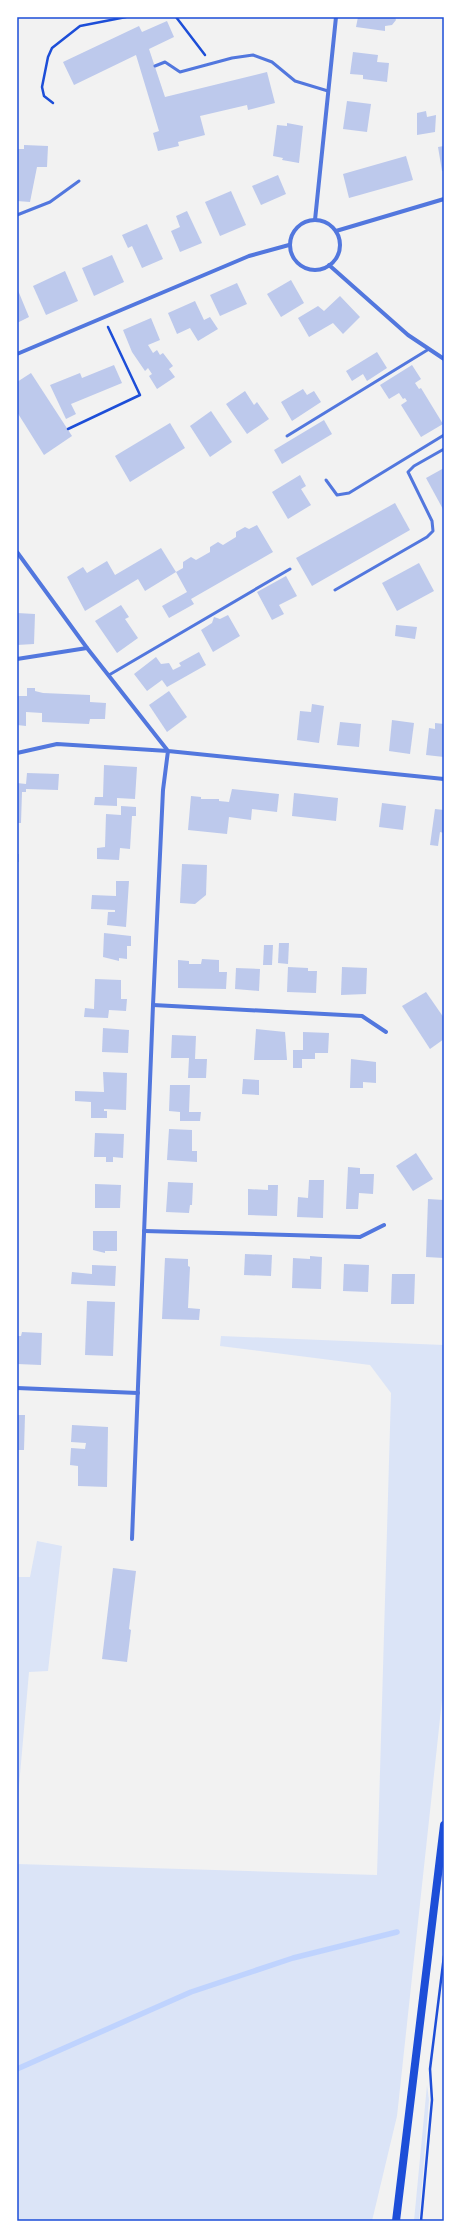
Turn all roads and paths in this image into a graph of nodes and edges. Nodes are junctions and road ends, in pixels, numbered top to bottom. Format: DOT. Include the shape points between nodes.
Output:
graph roads {
  1 [pos="126,17"];
  2 [pos="176,17"];
  3 [pos="336,17"];
  4 [pos="212,64"];
  5 [pos="155,66"];
  6 [pos="328,91"];
  7 [pos="53,103"];
  8 [pos="79,182"];
  9 [pos="444,199"];
  10 [pos="17,216"];
  11 [pos="315,220"];
  12 [pos="336,231"];
  13 [pos="290,245"];
  14 [pos="329,265"];
  15 [pos="103,316"];
  16 [pos="429,350"];
  17 [pos="17,354"];
  18 [pos="444,359"];
  19 [pos="68,429"];
  20 [pos="444,435"];
  21 [pos="287,436"];
  22 [pos="444,448"];
  23 [pos="326,480"];
  24 [pos="17,552"];
  25 [pos="290,569"];
  26 [pos="335,590"];
  27 [pos="87,648"];
  28 [pos="17,659"];
  29 [pos="108,675"];
  30 [pos="168,750"];
  31 [pos="17,753"];
  32 [pos="444,779"];
  33 [pos="153,1005"];
  34 [pos="386,1032"];
  35 [pos="384,1225"];
  36 [pos="144,1231"];
  37 [pos="17,1388"];
  38 [pos="138,1393"];
  39 [pos="132,1539"];
  40 [pos="444,1825"];
  41 [pos="444,1956"];
  42 [pos="396,2221"];
  43 [pos="421,2221"];
  1 -- 7 [label="path" via="80,26 52,48 42,87 44,96"];
  2 -- 4 [label="path"];
  3 -- 6 [label="street"];
  4 -- 5 [label="lane" via="180,72 165,62"];
  4 -- 6 [label="lane" via="254,55 272,62 295,81"];
  6 -- 11 [label="street"];
  8 -- 10 [label="lane" via="50,202"];
  9 -- 12 [label="street"];
  11 -- 12 [label="street" via="326,222"];
  11 -- 13 [label="street" via="296,229"];
  12 -- 14 [label="street" via="340,249"];
  13 -- 14 [label="street" via="296,260 302,266 314,270"];
  13 -- 15 [label="street" via="249,256"];
  14 -- 16 [label="street"];
  15 -- 17 [label="street" via="56,339"];
  15 -- 19 [label="path" via="140,395"];
  16 -- 18 [label="street"];
  16 -- 21 [label="lane"];
  20 -- 23 [label="lane" via="349,493 337,495"];
  22 -- 26 [label="lane" via="408,472 432,521 433,531 427,537"];
  24 -- 27 [label="street"];
  25 -- 29 [label="lane"];
  27 -- 28 [label="street"];
  27 -- 29 [label="street"];
  29 -- 30 [label="street"];
  30 -- 31 [label="street" via="57,744"];
  30 -- 32 [label="street"];
  30 -- 33 [label="street" via="163,790"];
  33 -- 34 [label="street" via="362,1016"];
  33 -- 36 [label="street"];
  35 -- 36 [label="street" via="360,1236"];
  36 -- 38 [label="street"];
  37 -- 38 [label="street"];
  38 -- 39 [label="street"];
  40 -- 42 [label="main road"];
  41 -- 43 [label="path" via="430,2069 432,2100"];
}
